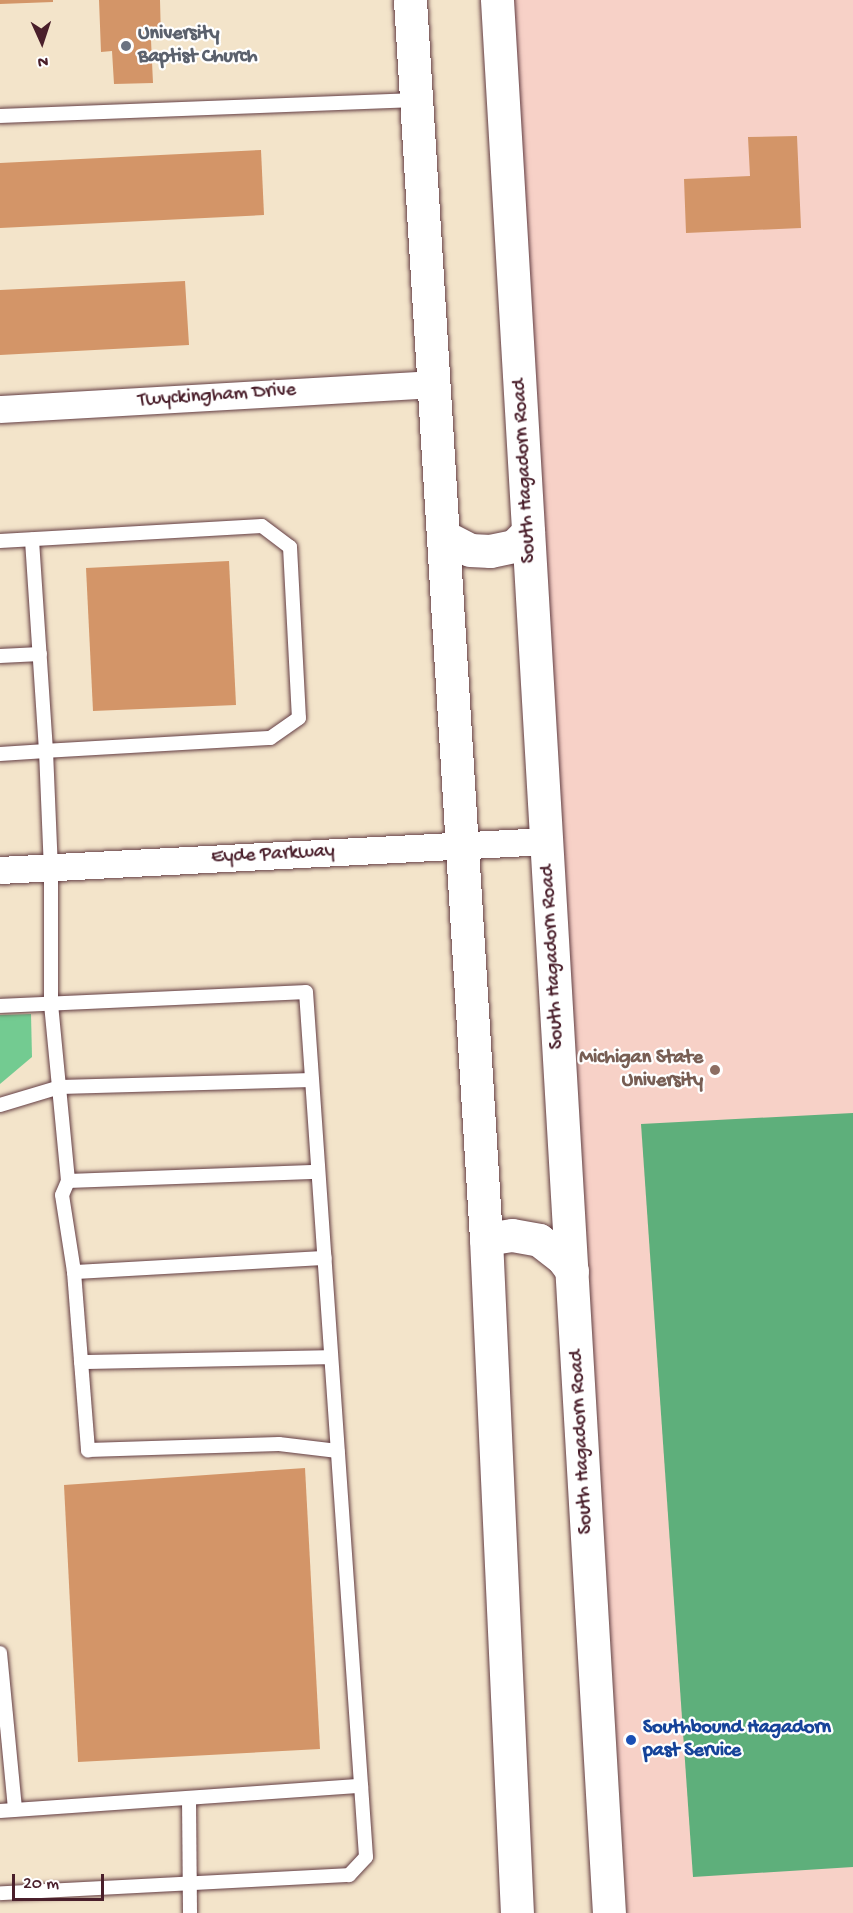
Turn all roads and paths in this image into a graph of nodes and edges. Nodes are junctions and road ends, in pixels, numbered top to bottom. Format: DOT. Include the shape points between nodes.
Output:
graph roads {
  1 [pos="410,0"];
  2 [pos="497,0"];
  3 [pos="416,100"];
  4 [pos="0,116"];
  5 [pos="434,384"];
  6 [pos="0,409"];
  7 [pos="528,532"];
  8 [pos="443,536"];
  9 [pos="32,539"];
  10 [pos="0,541"];
  11 [pos="40,654"];
  12 [pos="0,656"];
  13 [pos="46,751"];
  14 [pos="0,754"];
  15 [pos="546,841"];
  16 [pos="462,846"];
  17 [pos="51,868"];
  18 [pos="0,870"];
  19 [pos="51,1005"];
  20 [pos="0,1006"];
  21 [pos="312,1080"];
  22 [pos="60,1087"];
  23 [pos="0,1105"];
  24 [pos="318,1172"];
  25 [pos="68,1181"];
  26 [pos="486,1239"];
  27 [pos="324,1258"];
  28 [pos="572,1271"];
  29 [pos="74,1272"];
  30 [pos="331,1357"];
  31 [pos="81,1362"];
  32 [pos="338,1451"];
  33 [pos="0,1653"];
  34 [pos="3,1720"];
  35 [pos="361,1786"];
  36 [pos="189,1798"];
  37 [pos="15,1809"];
  38 [pos="0,1810"];
  39 [pos="190,1882"];
  40 [pos="0,1893"];
  41 [pos="190,1913"];
  42 [pos="517,1913"];
  43 [pos="609,1913"];
  1 -- 3 [label="street"];
  2 -- 7 [label="street, South Hagadorn Road"];
  3 -- 4 [label="lane"];
  3 -- 5 [label="street"];
  5 -- 6 [label="street, Twyckingham Drive"];
  5 -- 8 [label="street"];
  7 -- 8 [label="street" via="514,546 490,551 470,550"];
  7 -- 15 [label="street, South Hagadorn Road"];
  8 -- 16 [label="street"];
  9 -- 10 [label="lane"];
  9 -- 11 [label="lane"];
  9 -- 13 [label="lane" via="262,526 290,547 299,718 270,738"];
  11 -- 12 [label="lane"];
  11 -- 13 [label="lane"];
  13 -- 14 [label="lane"];
  13 -- 17 [label="lane"];
  15 -- 16 [label="street, Eyde Parkway"];
  15 -- 28 [label="street, South Hagadorn Road"];
  16 -- 17 [label="street, Eyde Parkway"];
  16 -- 26 [label="street"];
  17 -- 18 [label="street, Eyde Parkway"];
  17 -- 19 [label="lane"];
  19 -- 20 [label="lane"];
  19 -- 21 [label="lane" via="306,992"];
  19 -- 22 [label="lane"];
  21 -- 22 [label="lane"];
  21 -- 24 [label="lane"];
  22 -- 23 [label="lane"];
  22 -- 25 [label="lane"];
  24 -- 25 [label="lane"];
  24 -- 27 [label="lane"];
  25 -- 29 [label="lane" via="62,1195"];
  26 -- 28 [label="street" via="512,1235 539,1240"];
  26 -- 42 [label="street"];
  27 -- 29 [label="lane"];
  27 -- 30 [label="lane"];
  28 -- 43 [label="street, South Hagadorn Road"];
  29 -- 31 [label="lane"];
  30 -- 31 [label="lane"];
  30 -- 32 [label="lane"];
  31 -- 32 [label="lane" via="88,1450 279,1444"];
  32 -- 35 [label="lane"];
  33 -- 34 [label="lane"];
  34 -- 37 [label="lane"];
  35 -- 36 [label="lane"];
  35 -- 39 [label="lane" via="366,1857 349,1875"];
  36 -- 37 [label="lane"];
  36 -- 39 [label="lane"];
  37 -- 38 [label="lane"];
  39 -- 40 [label="lane"];
  39 -- 41 [label="lane"];
}
